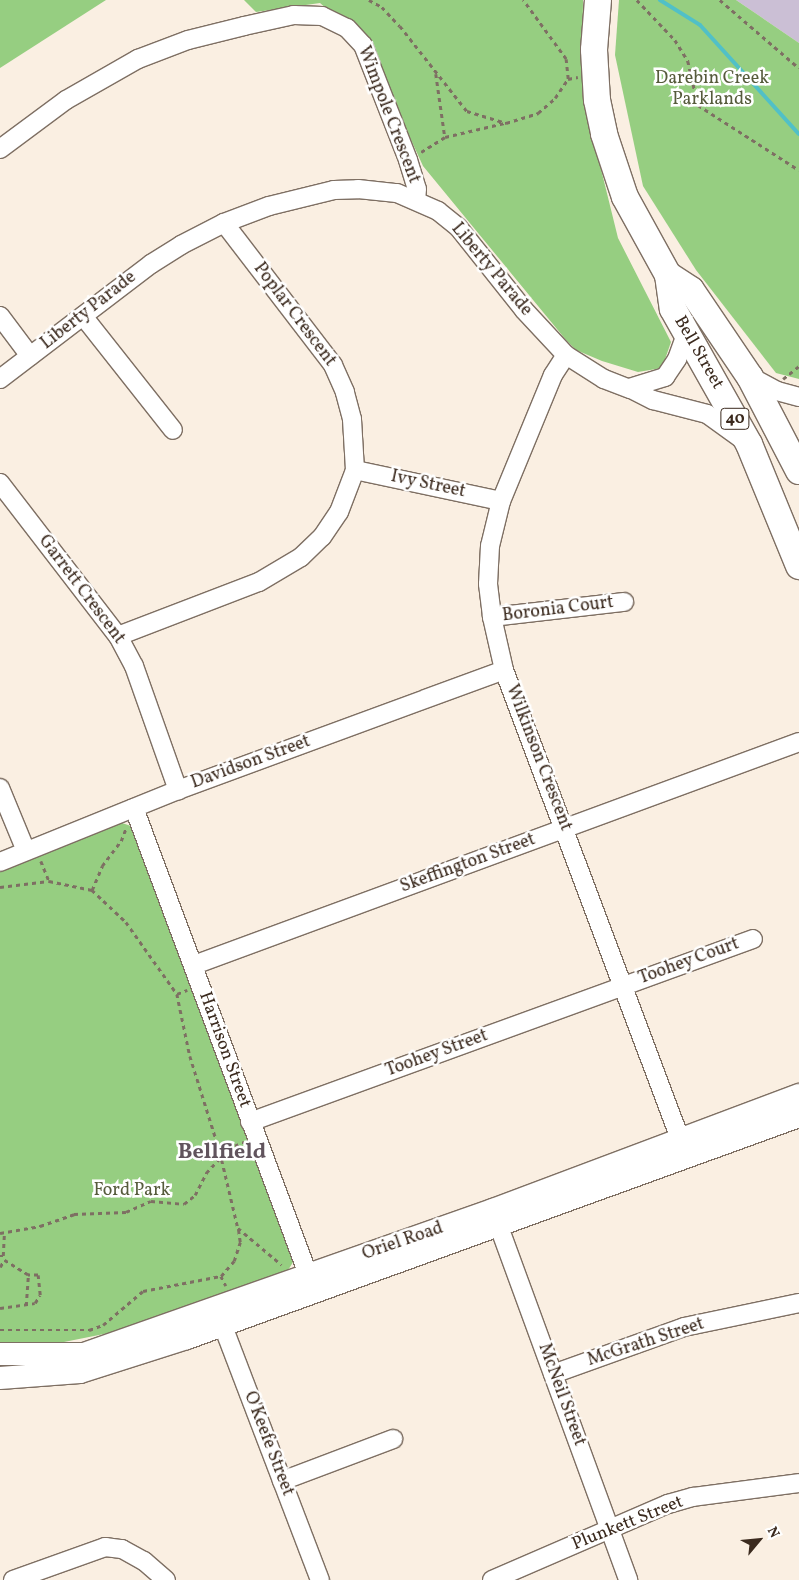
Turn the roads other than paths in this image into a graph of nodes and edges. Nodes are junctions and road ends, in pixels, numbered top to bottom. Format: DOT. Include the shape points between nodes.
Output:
graph roads {
  1 [pos="598,0"];
  2 [pos="0,149"];
  3 [pos="416,200"];
  4 [pos="224,223"];
  5 [pos="668,275"];
  6 [pos="0,316"];
  7 [pos="83,316"];
  8 [pos="687,331"];
  9 [pos="566,355"];
  10 [pos="30,356"];
  11 [pos="750,376"];
  12 [pos="0,379"];
  13 [pos="630,389"];
  14 [pos="799,397"];
  15 [pos="173,430"];
  16 [pos="749,444"];
  17 [pos="799,465"];
  18 [pos="355,470"];
  19 [pos="0,483"];
  20 [pos="501,500"];
  21 [pos="799,566"];
  22 [pos="624,602"];
  23 [pos="492,617"];
  24 [pos="118,636"];
  25 [pos="504,670"];
  26 [pos="799,742"];
  27 [pos="0,788"];
  28 [pos="178,790"];
  29 [pos="136,813"];
  30 [pos="566,828"];
  31 [pos="26,851"];
  32 [pos="0,862"];
  33 [pos="753,938"];
  34 [pos="194,965"];
  35 [pos="624,986"];
  36 [pos="799,1095"];
  37 [pos="799,1116"];
  38 [pos="250,1122"];
  39 [pos="683,1148"];
  40 [pos="496,1217"];
  41 [pos="311,1284"];
  42 [pos="799,1304"];
  43 [pos="219,1317"];
  44 [pos="0,1354"];
  45 [pos="553,1374"];
  46 [pos="0,1378"];
  47 [pos="393,1439"];
  48 [pos="282,1481"];
  49 [pos="799,1483"];
  50 [pos="609,1530"];
  51 [pos="13,1580"];
  52 [pos="166,1580"];
  53 [pos="320,1580"];
  54 [pos="492,1580"];
  55 [pos="628,1580"];
  1 -- 5 [label="highway, Bell Street / 40" via="594,50 597,100 612,164 636,221"];
  2 -- 3 [label="street, Wimpole Crescent" via="58,106 138,59 188,40 294,15 322,16 346,28 363,44 408,160 417,188"];
  3 -- 4 [label="street, Liberty Parade" via="377,190 334,190 269,206"];
  3 -- 9 [label="street, Liberty Parade" via="438,211 458,227 534,323"];
  4 -- 7 [label="street, Liberty Parade" via="151,264"];
  4 -- 18 [label="street, Poplar Crescent" via="333,365 351,412"];
  5 -- 8 [label="highway, Bell Street / 40" via="673,309"];
  5 -- 11 [label="highway, Bell Street / 40" via="691,290"];
  6 -- 10 [label="street"];
  7 -- 10 [label="street, Liberty Parade"];
  7 -- 15 [label="street"];
  8 -- 13 [label="street" via="677,359 665,377"];
  8 -- 16 [label="highway, Bell Street / 40"];
  9 -- 13 [label="street, Liberty Parade" via="604,379"];
  9 -- 20 [label="street, Wilkinson Crescent" via="553,375"];
  10 -- 12 [label="street, Liberty Parade"];
  11 -- 14 [label="street" via="777,391"];
  11 -- 17 [label="highway, Bell Street / 40"];
  13 -- 16 [label="street, Liberty Parade" via="653,400 707,414"];
  16 -- 21 [label="highway, Bell Street / 40"];
  18 -- 20 [label="street, Ivy Street"];
  18 -- 24 [label="street, Poplar Crescent" via="339,512 322,537 301,557 259,582"];
  19 -- 24 [label="street, Garrett Crescent"];
  20 -- 23 [label="street, Wilkinson Crescent" via="490,546 488,584"];
  22 -- 23 [label="street, Boronia Court"];
  23 -- 25 [label="street, Wilkinson Crescent"];
  24 -- 28 [label="street, Garrett Crescent" via="134,666"];
  25 -- 28 [label="street, Davidson Street"];
  25 -- 30 [label="street, Wilkinson Crescent"];
  26 -- 30 [label="street, Skeffington Street"];
  27 -- 31 [label="street"];
  28 -- 29 [label="street, Davidson Street"];
  29 -- 31 [label="street, Davidson Street"];
  29 -- 34 [label="street, Harrison Street"];
  30 -- 34 [label="street, Skeffington Street"];
  30 -- 35 [label="street, Wilkinson Crescent"];
  31 -- 32 [label="street, Davidson Street"];
  33 -- 35 [label="street, Toohey Court"];
  34 -- 38 [label="street, Harrison Street"];
  35 -- 38 [label="street, Toohey Street"];
  35 -- 39 [label="street, Wilkinson Crescent"];
  36 -- 39 [label="main road, Oriel Road"];
  37 -- 39 [label="main road, Oriel Road"];
  38 -- 41 [label="street, Harrison Street"];
  39 -- 40 [label="main road, Oriel Road"];
  40 -- 41 [label="main road, Oriel Road"];
  40 -- 45 [label="street, McNeil Street"];
  41 -- 43 [label="main road, Oriel Road"];
  42 -- 45 [label="street, McGrath Street" via="684,1327"];
  43 -- 44 [label="main road, Oriel Road" via="84,1354"];
  43 -- 46 [label="main road, Oriel Road" via="80,1372"];
  43 -- 48 [label="street, O'Keefe Street"];
  45 -- 50 [label="street, McNeil Street"];
  47 -- 48 [label="street"];
  48 -- 53 [label="street, O'Keefe Street"];
  49 -- 50 [label="street, Plunkett Street" via="693,1497 668,1504"];
  50 -- 54 [label="street, Plunkett Street"];
  50 -- 55 [label="street, McNeil Street"];
  51 -- 52 [label="street" via="105,1547 122,1549 144,1561"];
}
